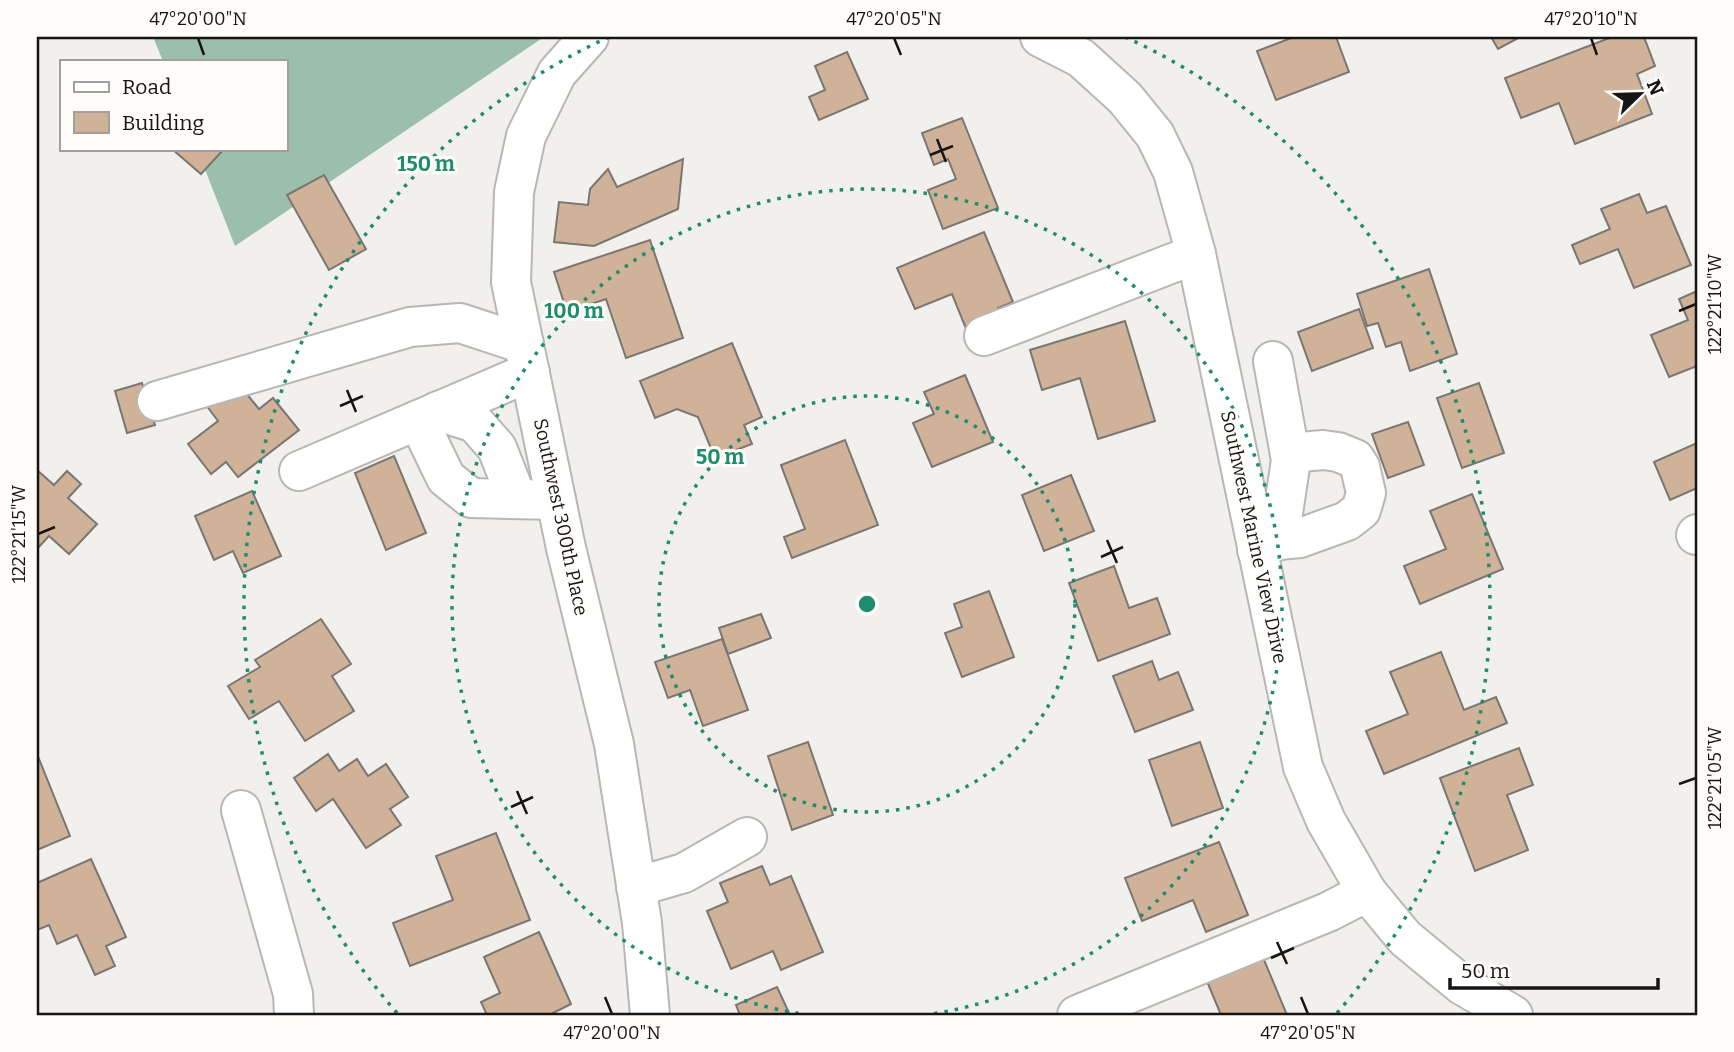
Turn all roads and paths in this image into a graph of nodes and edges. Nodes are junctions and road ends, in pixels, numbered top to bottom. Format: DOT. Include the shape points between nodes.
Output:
graph roads {
  1 [pos="589,37"];
  2 [pos="1040,37"];
  3 [pos="1196,254"];
  4 [pos="984,336"];
  5 [pos="527,358"];
  6 [pos="1273,361"];
  7 [pos="157,401"];
  8 [pos="428,415"];
  9 [pos="1290,453"];
  10 [pos="299,471"];
  11 [pos="517,499"];
  12 [pos="556,500"];
  13 [pos="1268,545"];
  14 [pos="241,810"];
  15 [pos="747,837"];
  16 [pos="636,887"];
  17 [pos="1367,892"];
  18 [pos="294,1015"];
  19 [pos="650,1015"];
  20 [pos="1077,1015"];
  21 [pos="1513,1015"];
  1 -- 5 [label="street, Southwest 300th Place" via="557,73 538,111 526,136 514,192 511,282"];
  2 -- 3 [label="street, Southwest Marine View Drive" via="1081,58 1125,98 1155,135 1173,172"];
  3 -- 4 [label="street"];
  3 -- 13 [label="street, Southwest Marine View Drive"];
  5 -- 7 [label="street" via="460,323 410,327"];
  5 -- 8 [label="street"];
  5 -- 12 [label="street, Southwest 300th Place"];
  6 -- 9 [label="street"];
  8 -- 10 [label="street"];
  8 -- 11 [label="street" via="475,423 497,448"];
  8 -- 11 [label="street" via="446,478 471,498"];
  9 -- 13 [label="street"];
  9 -- 13 [label="street" via="1323,450 1355,459 1366,493 1360,510 1348,521"];
  11 -- 12 [label="street"];
  12 -- 16 [label="street, Southwest 300th Place" via="614,744"];
  13 -- 17 [label="street, Southwest Marine View Drive" via="1303,767 1326,821"];
  14 -- 18 [label="street" via="293,995"];
  15 -- 16 [label="street" via="684,873"];
  16 -- 19 [label="street, Southwest 300th Place"];
  17 -- 20 [label="street"];
  17 -- 21 [label="street, Southwest Marine View Drive" via="1405,938 1462,985"];
}
